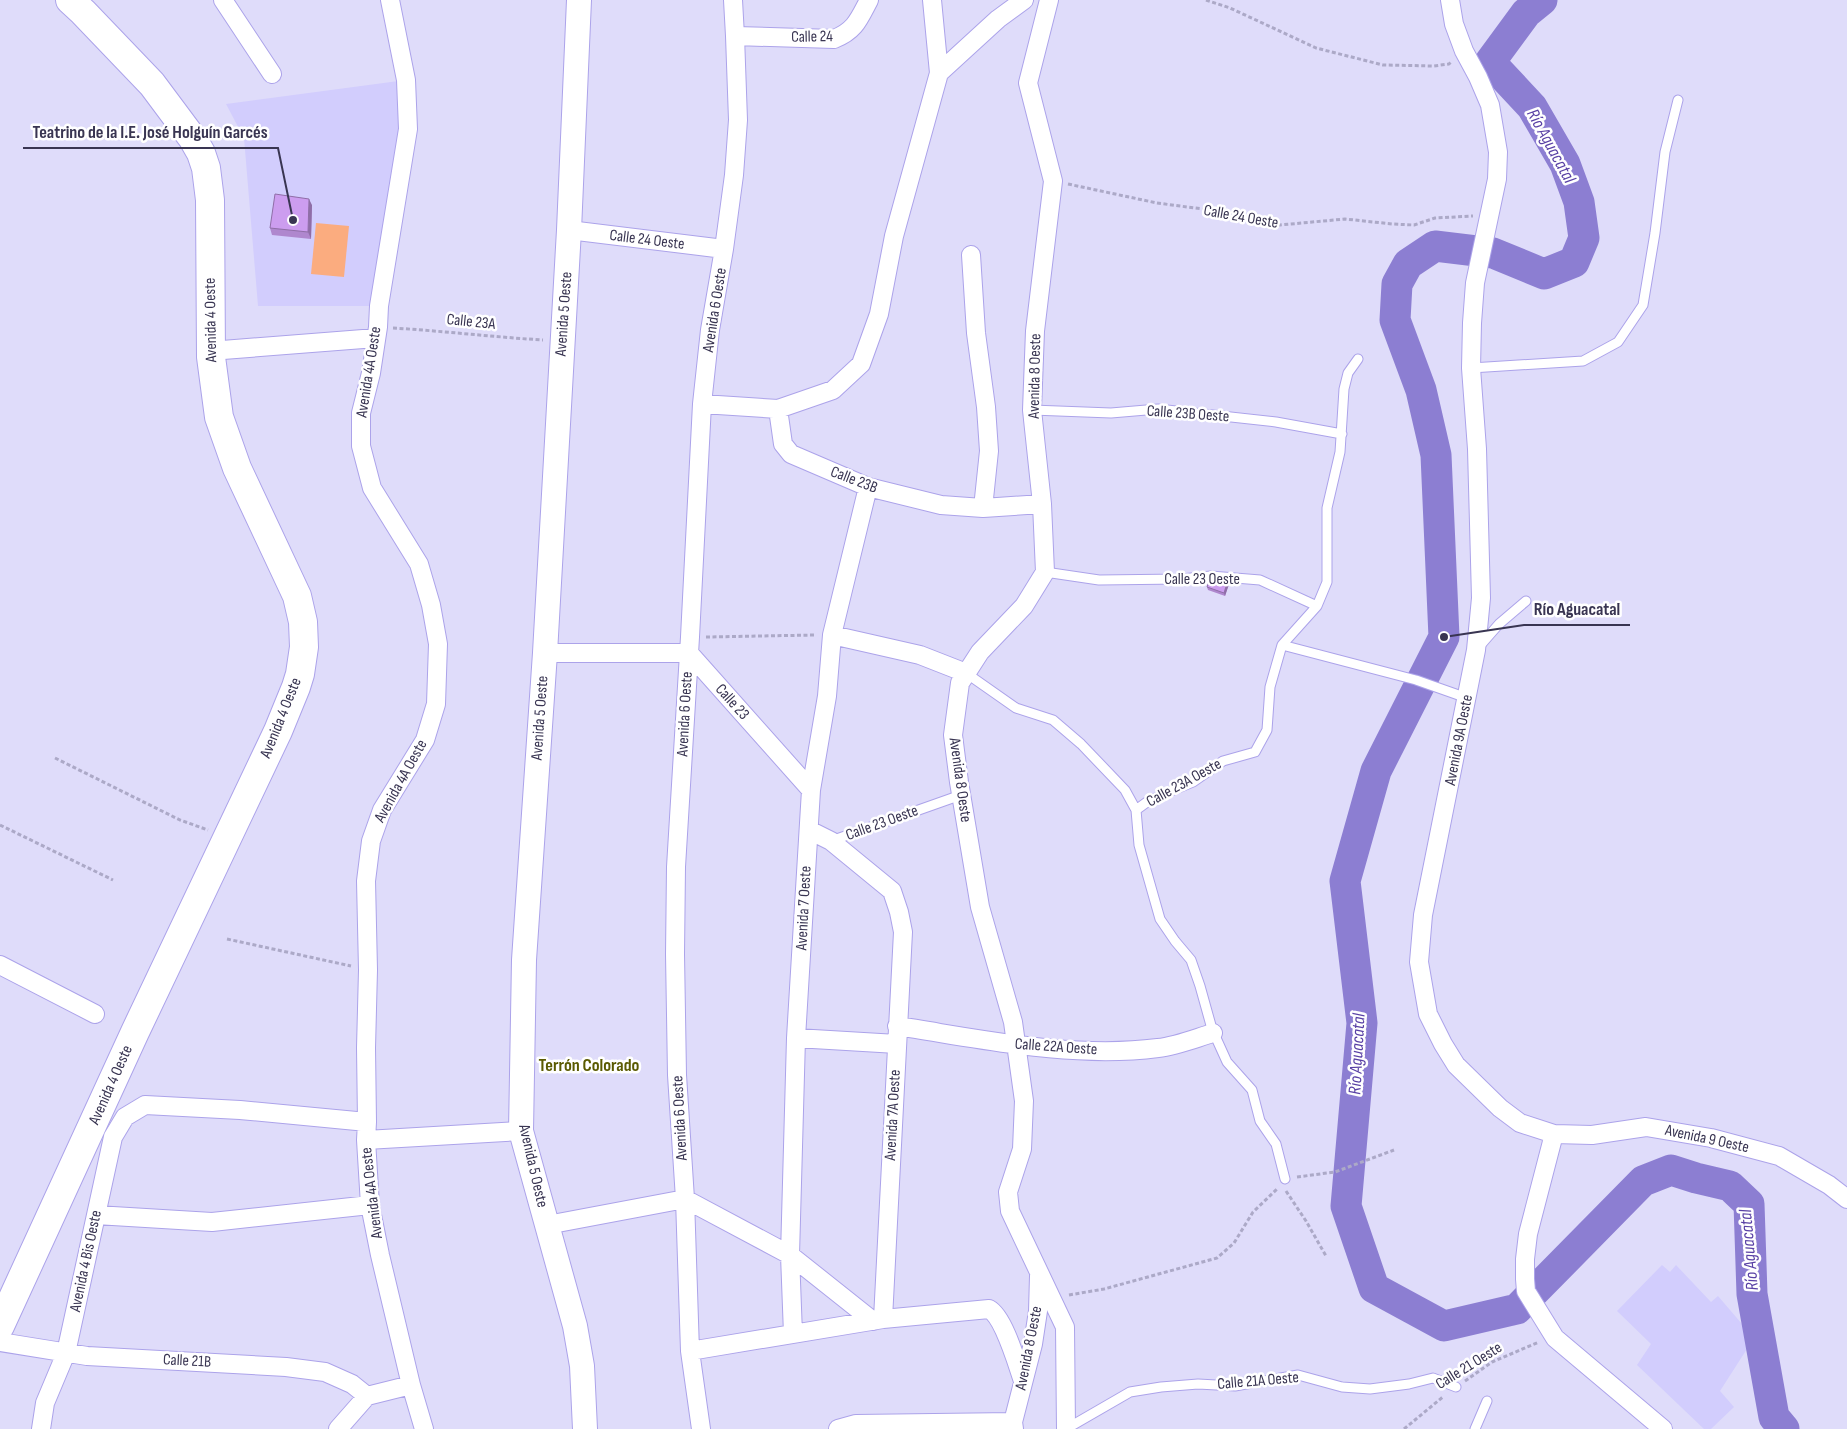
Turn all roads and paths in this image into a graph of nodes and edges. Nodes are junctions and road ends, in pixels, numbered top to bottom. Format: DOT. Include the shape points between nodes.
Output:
graph roads {
  1 [pos="70,0"];
  2 [pos="223,0"];
  3 [pos="390,0"];
  4 [pos="579,0"];
  5 [pos="733,0"];
  6 [pos="869,0"];
  7 [pos="932,0"];
  8 [pos="1024,0"];
  9 [pos="1049,0"];
  10 [pos="1206,0"];
  11 [pos="1450,0"];
  12 [pos="736,36"];
  13 [pos="1464,51"];
  14 [pos="939,73"];
  15 [pos="272,74"];
  16 [pos="1678,100"];
  17 [pos="1053,181"];
  18 [pos="1490,215"];
  19 [pos="569,230"];
  20 [pos="724,249"];
  21 [pos="971,255"];
  22 [pos="377,332"];
  23 [pos="562,341"];
  24 [pos="210,351"];
  25 [pos="1358,359"];
  26 [pos="1471,368"];
  27 [pos="702,404"];
  28 [pos="778,408"];
  29 [pos="1032,410"];
  30 [pos="1342,434"];
  31 [pos="868,487"];
  32 [pos="1042,504"];
  33 [pos="983,508"];
  34 [pos="1045,572"];
  35 [pos="1526,601"];
  36 [pos="1317,606"];
  37 [pos="832,634"];
  38 [pos="689,645"];
  39 [pos="1282,645"];
  40 [pos="1476,650"];
  41 [pos="545,653"];
  42 [pos="966,673"];
  43 [pos="1463,697"];
  44 [pos="55,758"];
  45 [pos="811,790"];
  46 [pos="961,795"];
  47 [pos="1136,810"];
  48 [pos="0,825"];
  49 [pos="809,830"];
  50 [pos="228,838"];
  51 [pos="831,841"];
  52 [pos="113,880"];
  53 [pos="227,939"];
  54 [pos="0,965"];
  55 [pos="368,970"];
  56 [pos="95,1014"];
  57 [pos="897,1026"];
  58 [pos="1213,1033"];
  59 [pos="796,1038"];
  60 [pos="897,1044"];
  61 [pos="1017,1044"];
  62 [pos="367,1122"];
  63 [pos="521,1132"];
  64 [pos="1554,1134"];
  65 [pos="366,1140"];
  66 [pos="1394,1150"];
  67 [pos="1285,1179"];
  68 [pos="685,1198"];
  69 [pos="1847,1199"];
  70 [pos="370,1205"];
  71 [pos="96,1215"];
  72 [pos="547,1225"];
  73 [pos="790,1255"];
  74 [pos="1326,1256"];
  75 [pos="1040,1273"];
  76 [pos="1051,1298"];
  77 [pos="878,1320"];
  78 [pos="0,1326"];
  79 [pos="1551,1332"];
  80 [pos="792,1334"];
  81 [pos="0,1342"];
  82 [pos="690,1351"];
  83 [pos="66,1353"];
  84 [pos="1023,1381"];
  85 [pos="411,1385"];
  86 [pos="1456,1387"];
  87 [pos="367,1396"];
  88 [pos="1487,1401"];
  89 [pos="1014,1426"];
  90 [pos="41,1429"];
  91 [pos="338,1429"];
  92 [pos="424,1429"];
  93 [pos="585,1429"];
  94 [pos="701,1429"];
  95 [pos="838,1429"];
  96 [pos="1066,1429"];
  97 [pos="1404,1429"];
  98 [pos="1475,1429"];
  99 [pos="1663,1429"];
  1 -- 24 [label="main road, Avenida 4 Oeste" via="152,84 201,154 210,200"];
  2 -- 15 [label="street"];
  3 -- 22 [label="street, Avenida 4A Oeste" via="406,80 408,129"];
  4 -- 19 [label="street, Avenida 5 Oeste"];
  5 -- 12 [label="street, Avenida 6 Oeste"];
  6 -- 12 [label="street, Calle 24" via="858,22 846,34 834,39"];
  7 -- 14 [label="street"];
  8 -- 14 [label="street" via="998,18"];
  9 -- 17 [label="street, Avenida 8 Oeste" via="1028,83"];
  10 -- 13 [label="path" via="1316,48 1383,65 1448,64"];
  11 -- 13 [label="street"];
  12 -- 20 [label="street, Avenida 6 Oeste" via="738,120"];
  13 -- 18 [label="street" via="1490,105 1498,152"];
  14 -- 28 [label="street" via="894,236 878,314 861,364 833,390"];
  16 -- 26 [label="lane" via="1665,152 1643,305 1618,342 1583,361"];
  17 -- 18 [label="path, Calle 24 Oeste" via="1158,203 1241,214 1258,222 1280,225 1345,219 1414,225 1436,218"];
  17 -- 29 [label="street, Avenida 8 Oeste" via="1035,331"];
  18 -- 26 [label="street, Avenida 9A Oeste" via="1475,284"];
  19 -- 20 [label="street, Calle 24 Oeste"];
  19 -- 23 [label="street, Avenida 5 Oeste"];
  20 -- 27 [label="street, Avenida 6 Oeste"];
  21 -- 33 [label="street" via="989,451"];
  22 -- 23 [label="path, Calle 23A" via="445,331"];
  22 -- 24 [label="street"];
  22 -- 55 [label="street, Avenida 4A Oeste" via="361,412 361,446 372,488 419,564 438,644 436,704 425,740 382,810 371,841 366,881"];
  23 -- 41 [label="street, Avenida 5 Oeste"];
  24 -- 50 [label="main road, Avenida 4 Oeste" via="216,401 226,439 297,596 305,635 296,687"];
  25 -- 30 [label="lane" via="1348,373 1344,388"];
  26 -- 40 [label="street, Avenida 9A Oeste" via="1481,598"];
  27 -- 28 [label="street"];
  27 -- 38 [label="street, Avenida 6 Oeste"];
  28 -- 31 [label="street, Calle 23B" via="783,444 791,454"];
  29 -- 30 [label="lane, Calle 23B Oeste" via="1111,413 1158,409 1276,422"];
  29 -- 32 [label="street, Avenida 8 Oeste"];
  30 -- 36 [label="lane" via="1327,508 1327,582"];
  31 -- 33 [label="street, Calle 23B" via="941,505"];
  31 -- 37 [label="street, Avenida 7 Oeste"];
  32 -- 33 [label="street, Calle 23B"];
  32 -- 34 [label="street, Avenida 8 Oeste"];
  34 -- 36 [label="lane, Calle 23 Oeste" via="1100,580 1212,576 1260,580"];
  34 -- 42 [label="street, Avenida 8 Oeste" via="1024,606 980,652"];
  35 -- 40 [label="lane"];
  36 -- 39 [label="lane"];
  37 -- 38 [label="path"];
  37 -- 42 [label="street" via="920,655"];
  37 -- 45 [label="street, Avenida 7 Oeste" via="827,696"];
  38 -- 41 [label="street"];
  38 -- 45 [label="street, Calle 23"];
  38 -- 68 [label="street, Avenida 6 Oeste" via="674,954"];
  39 -- 43 [label="lane" via="1416,680"];
  39 -- 47 [label="lane, Calle 23A Oeste" via="1270,687 1267,730 1255,752 1223,761 1194,782 1163,794"];
  40 -- 43 [label="street, Avenida 9A Oeste"];
  41 -- 63 [label="street, Avenida 5 Oeste" via="524,960"];
  42 -- 46 [label="street, Avenida 8 Oeste" via="960,683 953,735"];
  42 -- 47 [label="lane, Calle 23A Oeste" via="1016,708 1054,720 1125,790"];
  43 -- 64 [label="street, Avenida 9A Oeste" via="1423,915 1419,962 1428,1014 1456,1065 1500,1108 1520,1123"];
  44 -- 50 [label="path" via="180,820"];
  45 -- 49 [label="street, Avenida 7 Oeste"];
  46 -- 51 [label="lane, Calle 23 Oeste"];
  46 -- 61 [label="street, Avenida 8 Oeste" via="980,906"];
  47 -- 58 [label="lane" via="1139,845 1160,919 1191,960"];
  48 -- 52 [label="path"];
  49 -- 51 [label="street, Avenida 7A Oeste"];
  49 -- 59 [label="street, Avenida 7 Oeste"];
  50 -- 78 [label="main road, Avenida 4 Oeste"];
  51 -- 57 [label="street, Avenida 7A Oeste" via="892,891 903,932"];
  53 -- 55 [label="path"];
  54 -- 56 [label="street"];
  55 -- 62 [label="street, Avenida 4A Oeste"];
  57 -- 60 [label="street, Avenida 7A Oeste"];
  57 -- 61 [label="street, Calle 22A Oeste"];
  58 -- 61 [label="street, Calle 22A Oeste" via="1161,1048 1131,1051 1071,1050"];
  58 -- 67 [label="lane" via="1227,1062 1252,1090 1260,1121 1276,1144"];
  59 -- 60 [label="street"];
  59 -- 73 [label="street, Avenida 7 Oeste"];
  60 -- 77 [label="street, Avenida 7A Oeste"];
  61 -- 75 [label="street, Avenida 8 Oeste" via="1024,1101 1022,1149 1008,1192 1010,1211"];
  62 -- 65 [label="street, Avenida 4A Oeste"];
  62 -- 71 [label="street, Avenida 4 Bis Oeste" via="145,1105 125,1117 113,1137"];
  63 -- 65 [label="street"];
  63 -- 72 [label="street, Avenida 5 Oeste"];
  64 -- 69 [label="street, Avenida 9 Oeste" via="1592,1135 1646,1127 1711,1138 1779,1156"];
  64 -- 79 [label="street" via="1528,1234 1524,1278 1526,1290"];
  65 -- 70 [label="street, Avenida 4A Oeste"];
  66 -- 67 [label="path" via="1334,1172"];
  68 -- 72 [label="street"];
  68 -- 73 [label="street"];
  68 -- 82 [label="street, Avenida 6 Oeste"];
  70 -- 71 [label="street" via="212,1222"];
  70 -- 85 [label="street, Avenida 4A Oeste"];
  71 -- 83 [label="street, Avenida 4 Bis Oeste"];
  72 -- 93 [label="street, Avenida 5 Oeste" via="582,1366"];
  73 -- 77 [label="street"];
  73 -- 80 [label="street, Avenida 7 Oeste"];
  74 -- 76 [label="path" via="1281,1185 1253,1212 1234,1243 1217,1258 1104,1289"];
  75 -- 76 [label="street"];
  75 -- 84 [label="street, Avenida 8 Oeste" via="1033,1344"];
  76 -- 96 [label="street" via="1065,1327"];
  77 -- 80 [label="street"];
  77 -- 84 [label="street" via="989,1309 995,1312 1008,1337"];
  79 -- 86 [label="path, Calle 21 Oeste" via="1543,1341 1492,1362"];
  79 -- 99 [label="street"];
  80 -- 82 [label="street"];
  81 -- 83 [label="street, Calle 21B"];
  82 -- 94 [label="street, Avenida 6 Oeste"];
  83 -- 87 [label="street, Calle 21B" via="325,1372 352,1384"];
  83 -- 90 [label="street, Avenida 4 Bis Oeste" via="45,1403"];
  84 -- 89 [label="street, Avenida 8 Oeste"];
  85 -- 87 [label="street"];
  85 -- 92 [label="street, Avenida 4A Oeste"];
  86 -- 96 [label="lane, Calle 21A Oeste" via="1434,1378 1370,1389 1342,1387 1298,1375 1234,1386 1160,1387 1130,1392"];
  86 -- 97 [label="path, Calle 21 Oeste"];
  87 -- 91 [label="street"];
  88 -- 98 [label="lane"];
  89 -- 95 [label="street" via="856,1424"];
}
